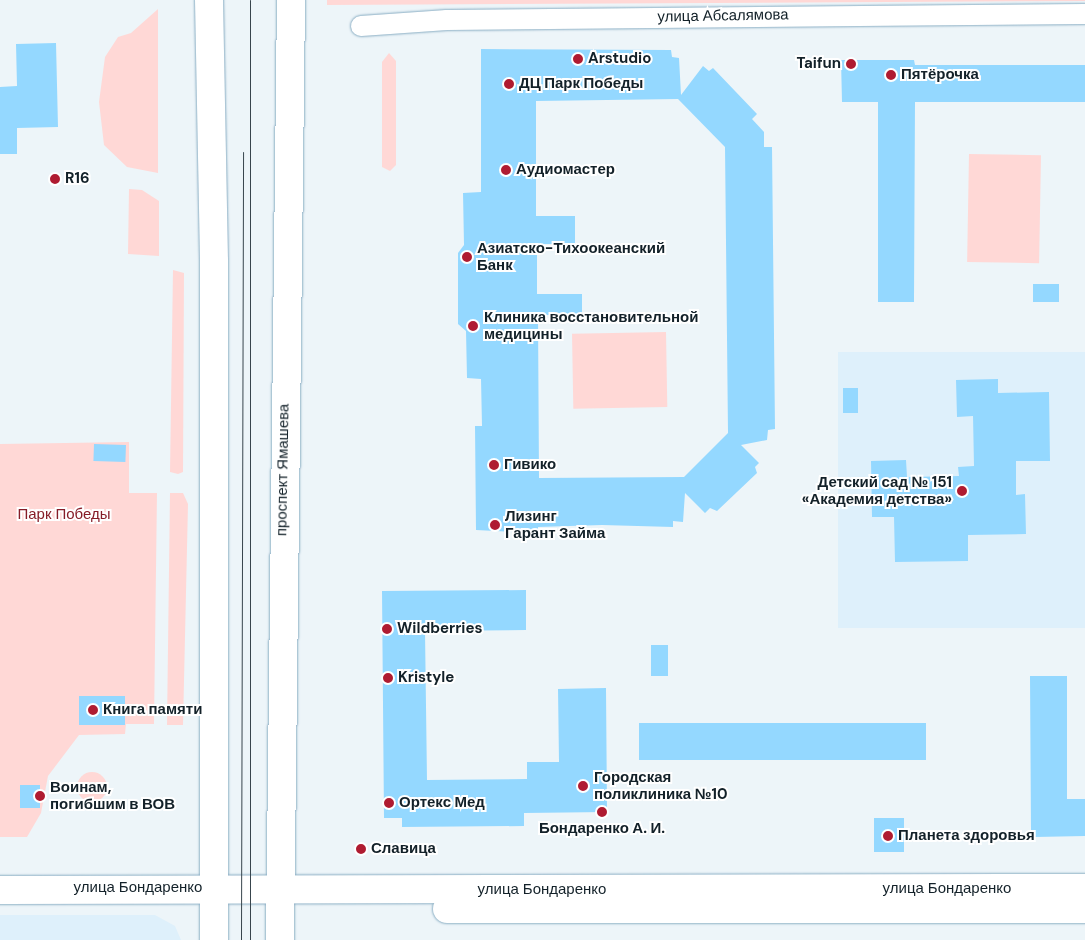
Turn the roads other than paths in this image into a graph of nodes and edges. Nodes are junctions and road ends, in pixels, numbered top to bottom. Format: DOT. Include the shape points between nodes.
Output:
graph roads {
  1 [pos="209,0"];
  2 [pos="291,0"];
  3 [pos="1085,14"];
  4 [pos="361,26"];
  5 [pos="1085,888"];
  6 [pos="0,890"];
  7 [pos="215,897"];
  8 [pos="280,898"];
  9 [pos="0,901"];
  10 [pos="1085,909"];
  11 [pos="214,940"];
  12 [pos="280,940"];
  1 -- 7 [label="street" via="214,262"];
  2 -- 8 [label="street, проспект Ямашева"];
  3 -- 4 [label="street, улица Абсалямова" via="447,20"];
  5 -- 8 [label="street, улица Бондаренко"];
  6 -- 7 [label="street, улица Бондаренко"];
  7 -- 8 [label="street, улица Бондаренко"];
  7 -- 9 [label="street, улица Бондаренко"];
  7 -- 11 [label="street"];
  8 -- 10 [label="street, улица Бондаренко"];
  8 -- 12 [label="street, проспект Ямашева"];
}
